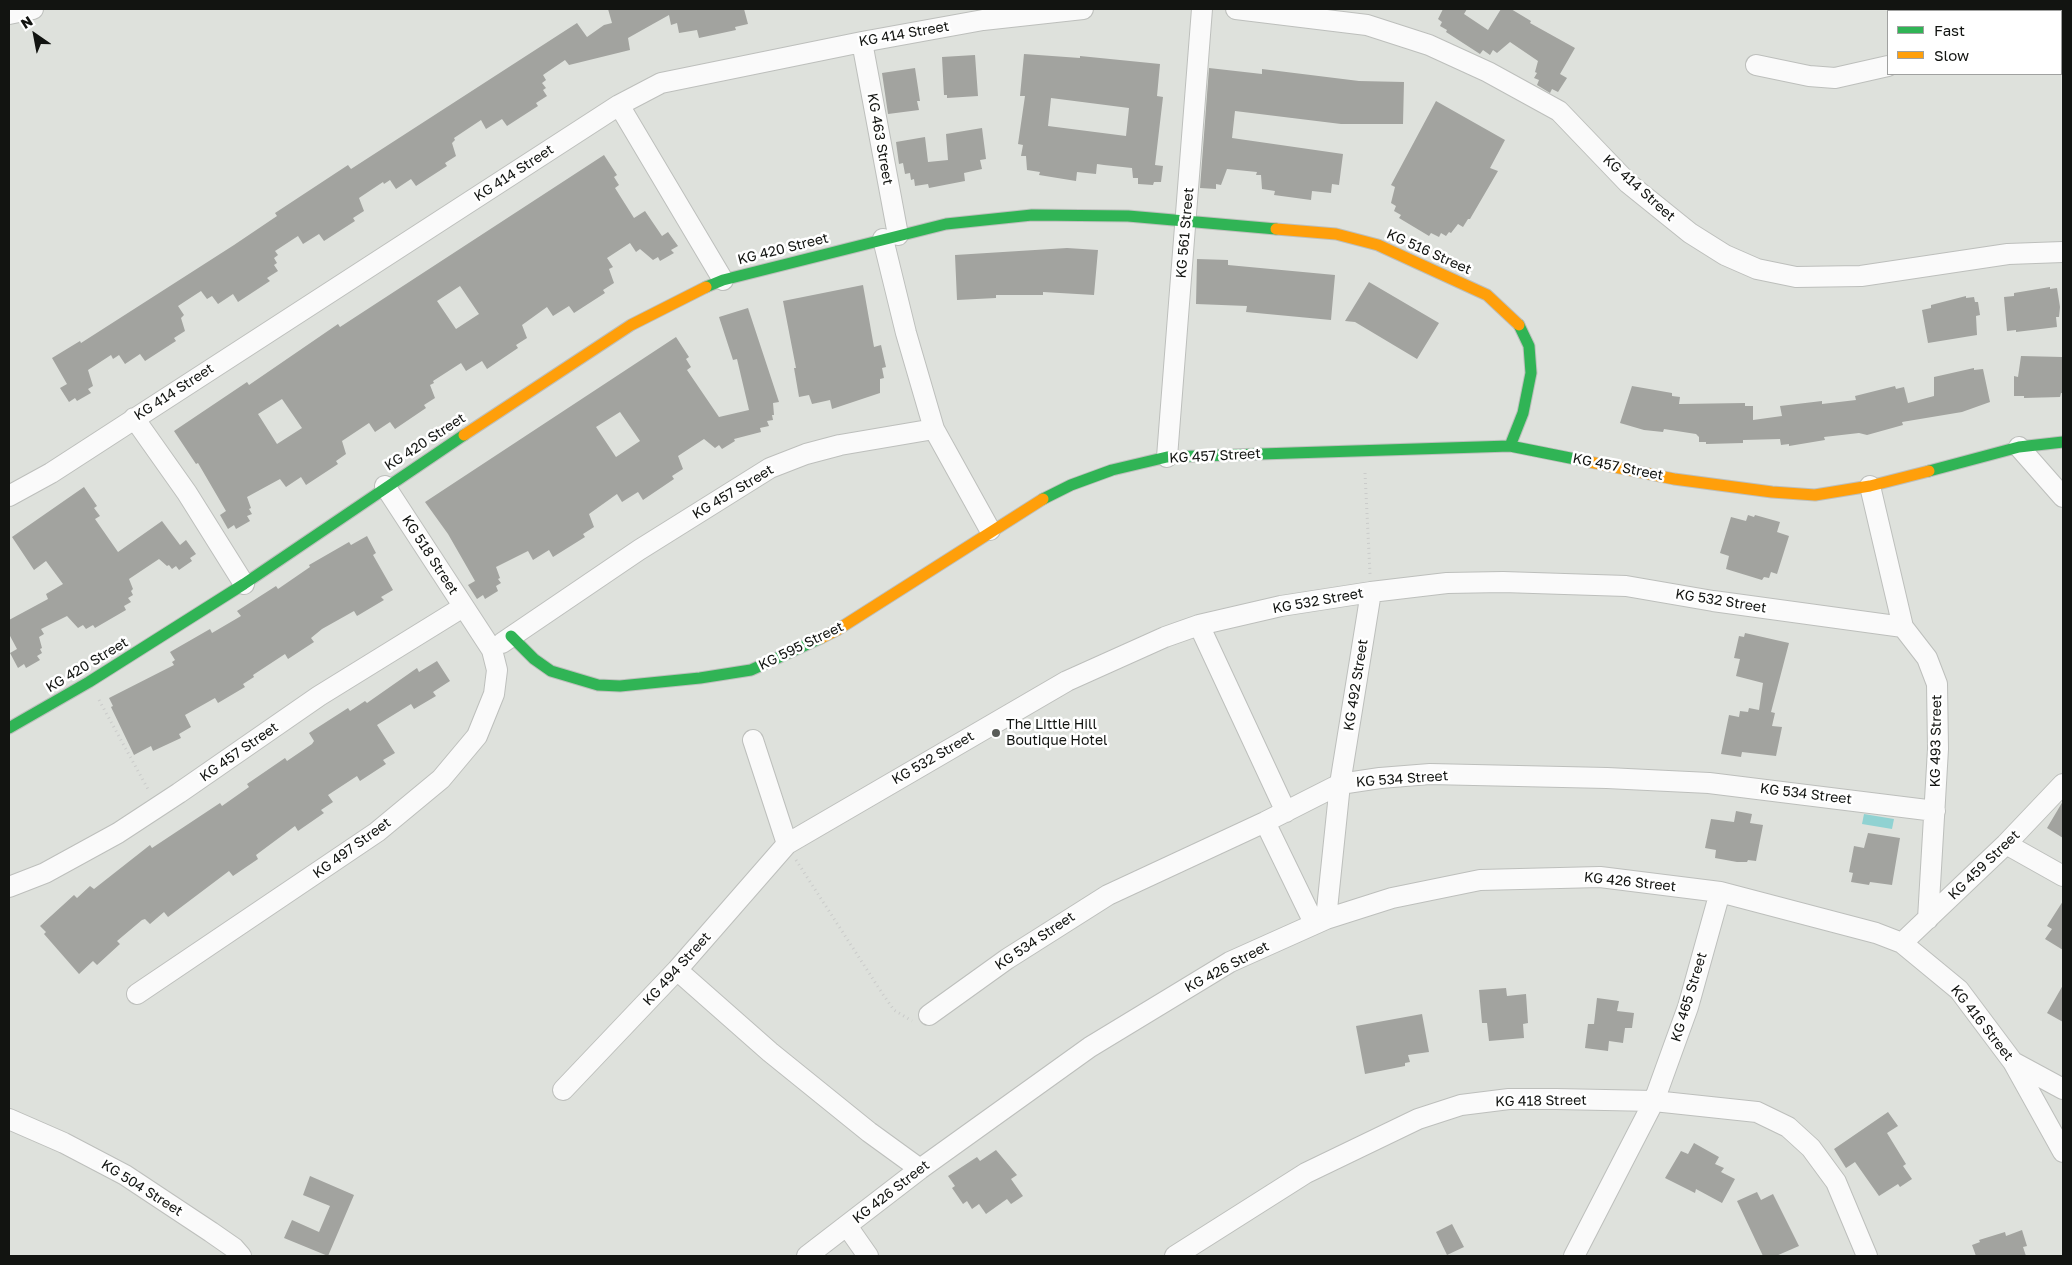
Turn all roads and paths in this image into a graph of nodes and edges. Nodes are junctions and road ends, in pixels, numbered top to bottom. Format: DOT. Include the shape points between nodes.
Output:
graph roads {
  1 [pos="32,9"];
  2 [pos="1083,9"];
  3 [pos="1202,9"];
  4 [pos="1236,9"];
  5 [pos="9,14"];
  6 [pos="862,42"];
  7 [pos="1756,66"];
  8 [pos="1887,66"];
  9 [pos="619,105"];
  10 [pos="1187,219"];
  11 [pos="890,237"];
  12 [pos="2063,252"];
  13 [pos="723,280"];
  14 [pos="134,418"];
  15 [pos="934,429"];
  16 [pos="2063,442"];
  17 [pos="1510,446"];
  18 [pos="2019,447"];
  19 [pos="1364,450"];
  20 [pos="1167,457"];
  21 [pos="385,486"];
  22 [pos="1870,486"];
  23 [pos="9,496"];
  24 [pos="2063,497"];
  25 [pos="990,530"];
  26 [pos="244,584"];
  27 [pos="1371,592"];
  28 [pos="463,607"];
  29 [pos="1199,626"];
  30 [pos="1904,627"];
  31 [pos="510,636"];
  32 [pos="492,650"];
  33 [pos="89,682"];
  34 [pos="9,728"];
  35 [pos="753,740"];
  36 [pos="1340,784"];
  37 [pos="2063,784"];
  38 [pos="158,807"];
  39 [pos="1935,811"];
  40 [pos="1286,812"];
  41 [pos="1265,822"];
  42 [pos="787,844"];
  43 [pos="2006,844"];
  44 [pos="2063,876"];
  45 [pos="10,882"];
  46 [pos="1720,892"];
  47 [pos="1928,919"];
  48 [pos="1320,921"];
  49 [pos="1902,943"];
  50 [pos="677,970"];
  51 [pos="137,994"];
  52 [pos="929,1015"];
  53 [pos="2014,1062"];
  54 [pos="2063,1089"];
  55 [pos="563,1090"];
  56 [pos="1654,1101"];
  57 [pos="9,1119"];
  58 [pos="2063,1152"];
  59 [pos="920,1169"];
  60 [pos="848,1226"];
  61 [pos="241,1256"];
  62 [pos="807,1256"];
  63 [pos="868,1256"];
  64 [pos="1175,1256"];
  65 [pos="1574,1256"];
  66 [pos="1867,1256"];
  1 -- 5 [label="street"];
  2 -- 6 [label="street, KG 414 Street" via="984,20"];
  3 -- 10 [label="street, KG 561 Street"];
  4 -- 12 [label="street, KG 414 Street" via="1367,25 1429,45 1488,72 1559,112 1628,183 1690,233 1725,255 1757,269 1796,277 1861,276 2008,254"];
  6 -- 9 [label="street, KG 414 Street" via="661,83"];
  6 -- 11 [label="street, KG 463 Street"];
  7 -- 8 [label="street" via="1834,78"];
  9 -- 13 [label="street"];
  9 -- 14 [label="street, KG 414 Street"];
  10 -- 11 [label="street, KG 516 Street" via="1032,215 946,224"];
  10 -- 17 [label="street, KG 516 Street" via="1336,234 1378,245 1487,295 1518,322 1529,346 1531,373 1527,398"];
  10 -- 20 [label="street, KG 561 Street"];
  11 -- 13 [label="street, KG 420 Street"];
  11 -- 15 [label="street, KG 463 Street" via="906,333"];
  13 -- 21 [label="street, KG 420 Street" via="678,299 631,325"];
  14 -- 23 [label="street, KG 414 Street" via="51,473"];
  14 -- 26 [label="street" via="187,492"];
  15 -- 25 [label="street"];
  15 -- 31 [label="street, KG 457 Street" via="840,445 770,468"];
  16 -- 18 [label="street, KG 457 Street"];
  17 -- 19 [label="street, KG 457 Street"];
  17 -- 22 [label="street, KG 457 Street" via="1674,478 1772,492 1815,495"];
  18 -- 22 [label="street, KG 457 Street"];
  18 -- 24 [label="street"];
  19 -- 20 [label="street, KG 457 Street"];
  19 -- 27 [label="path"];
  20 -- 25 [label="street, KG 457 Street" via="1071,484"];
  21 -- 26 [label="street, KG 420 Street"];
  21 -- 28 [label="street, KG 518 Street"];
  22 -- 30 [label="street, KG 493 Street"];
  25 -- 31 [label="street, KG 595 Street" via="837,630 777,660 729,675 620,686 598,685 550,671"];
  26 -- 33 [label="street, KG 420 Street"];
  27 -- 29 [label="street, KG 532 Street" via="1281,606"];
  27 -- 30 [label="street, KG 532 Street" via="1447,583 1626,586"];
  27 -- 36 [label="street, KG 492 Street"];
  28 -- 32 [label="street, KG 518 Street"];
  28 -- 38 [label="street, KG 457 Street" via="319,696"];
  29 -- 40 [label="street"];
  29 -- 42 [label="street, KG 532 Street" via="1165,637 1067,681"];
  30 -- 39 [label="street, KG 493 Street" via="1927,658 1937,684"];
  31 -- 32 [label="street, KG 457 Street"];
  32 -- 51 [label="street, KG 497 Street" via="497,670 488,715 478,736 441,779 377,832"];
  33 -- 34 [label="street, KG 420 Street"];
  33 -- 38 [label="path"];
  35 -- 42 [label="street"];
  36 -- 39 [label="street, KG 534 Street" via="1430,774 1607,778 1709,783"];
  36 -- 40 [label="street, KG 534 Street"];
  36 -- 48 [label="street, KG 492 Street"];
  37 -- 43 [label="street, KG 459 Street"];
  38 -- 45 [label="street, KG 457 Street" via="53,868"];
  39 -- 47 [label="street, KG 493 Street"];
  40 -- 41 [label="street, KG 534 Street"];
  41 -- 48 [label="street"];
  41 -- 52 [label="street, KG 534 Street" via="1108,895 1006,959"];
  42 -- 50 [label="street, KG 494 Street"];
  42 -- 52 [label="path" via="807,880 894,1010 910,1022"];
  43 -- 44 [label="street"];
  43 -- 47 [label="street, KG 459 Street"];
  46 -- 48 [label="street, KG 426 Street" via="1600,877 1480,880 1392,898"];
  46 -- 49 [label="street, KG 416 Street"];
  46 -- 56 [label="street, KG 465 Street" via="1688,1007"];
  47 -- 49 [label="street, KG 459 Street"];
  48 -- 59 [label="street, KG 426 Street" via="1230,962 1158,1004 1090,1048"];
  49 -- 53 [label="street, KG 416 Street" via="1959,990"];
  50 -- 55 [label="street, KG 494 Street"];
  50 -- 59 [label="street" via="770,1052"];
  53 -- 54 [label="street"];
  53 -- 58 [label="street, KG 416 Street"];
  56 -- 64 [label="street, KG 418 Street" via="1509,1099 1452,1108 1418,1119 1306,1173"];
  56 -- 65 [label="street, KG 465 Street"];
  56 -- 66 [label="street, KG 418 Street" via="1756,1112 1788,1127 1810,1148 1836,1182"];
  57 -- 61 [label="street, KG 504 Street" via="126,1175 234,1248"];
  59 -- 60 [label="street, KG 426 Street"];
  60 -- 62 [label="street, KG 426 Street"];
  60 -- 63 [label="street"];
}
